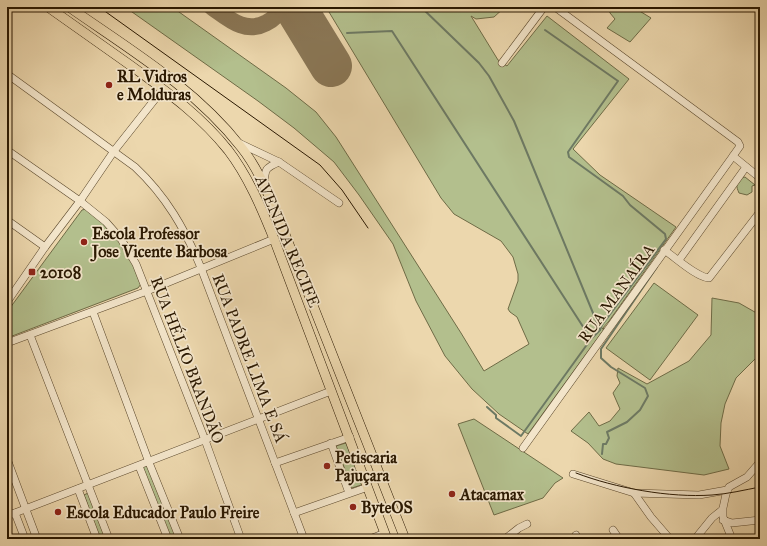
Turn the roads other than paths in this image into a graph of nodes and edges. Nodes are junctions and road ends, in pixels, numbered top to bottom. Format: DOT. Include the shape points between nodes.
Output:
graph roads {
  1 [pos="48,7"];
  2 [pos="69,7"];
  3 [pos="544,7"];
  4 [pos="555,7"];
  5 [pos="502,63"];
  6 [pos="7,74"];
  7 [pos="163,89"];
  8 [pos="237,142"];
  9 [pos="7,150"];
  10 [pos="114,151"];
  11 [pos="733,156"];
  12 [pos="279,162"];
  13 [pos="746,167"];
  14 [pos="760,178"];
  15 [pos="264,185"];
  16 [pos="80,201"];
  17 [pos="339,203"];
  18 [pos="760,212"];
  19 [pos="7,220"];
  20 [pos="274,239"];
  21 [pos="45,247"];
  22 [pos="664,250"];
  23 [pos="679,260"];
  24 [pos="201,268"];
  25 [pos="147,291"];
  26 [pos="7,302"];
  27 [pos="92,312"];
  28 [pos="30,335"];
  29 [pos="8,342"];
  30 [pos="331,391"];
  31 [pos="258,418"];
  32 [pos="350,437"];
  33 [pos="205,440"];
  34 [pos="331,443"];
  35 [pos="523,448"];
  36 [pos="7,459"];
  37 [pos="149,462"];
  38 [pos="760,462"];
  39 [pos="274,463"];
  40 [pos="139,466"];
  41 [pos="573,474"];
  42 [pos="88,485"];
  43 [pos="368,487"];
  44 [pos="78,489"];
  45 [pos="727,490"];
  46 [pos="348,493"];
  47 [pos="634,493"];
  48 [pos="26,508"];
  49 [pos="722,510"];
  50 [pos="15,513"];
  51 [pos="294,513"];
  52 [pos="7,516"];
  53 [pos="723,520"];
  54 [pos="760,520"];
  55 [pos="527,524"];
  56 [pos="613,530"];
  57 [pos="386,536"];
  58 [pos="25,539"];
  59 [pos="38,539"];
  60 [pos="97,539"];
  61 [pos="108,539"];
  62 [pos="168,539"];
  63 [pos="180,539"];
  64 [pos="241,539"];
  65 [pos="304,539"];
  66 [pos="370,539"];
  67 [pos="405,539"];
  68 [pos="505,539"];
  69 [pos="619,539"];
  70 [pos="670,539"];
  71 [pos="695,539"];
  72 [pos="732,539"];
  1 -- 7 [label="main road, AVENIDA RECIFE"];
  2 -- 8 [label="main road, AVENIDA RECIFE" via="184,88 216,117"];
  3 -- 5 [label="street"];
  4 -- 11 [label="street" via="738,142 740,146"];
  6 -- 10 [label="street, RUA PADRE LIMA E SÁ"];
  7 -- 10 [label="street"];
  7 -- 20 [label="main road, AVENIDA RECIFE" via="187,107 228,151 245,176"];
  8 -- 12 [label="street"];
  8 -- 15 [label="main road, AVENIDA RECIFE"];
  9 -- 16 [label="street, RUA HÉLIO BRANDÃO"];
  10 -- 16 [label="street"];
  10 -- 24 [label="street, RUA PADRE LIMA E SÁ" via="151,182 185,233"];
  11 -- 13 [label="street"];
  11 -- 22 [label="street, RUA MANAÍRA"];
  12 -- 15 [label="street" via="265,170"];
  12 -- 17 [label="street"];
  13 -- 14 [label="street"];
  13 -- 23 [label="street"];
  15 -- 67 [label="main road, AVENIDA RECIFE"];
  16 -- 21 [label="street"];
  16 -- 25 [label="street, RUA HÉLIO BRANDÃO" via="106,222 121,239 136,264"];
  18 -- 23 [label="street" via="709,278 695,273"];
  19 -- 21 [label="street"];
  20 -- 24 [label="street"];
  20 -- 30 [label="main road, AVENIDA RECIFE"];
  21 -- 26 [label="street"];
  22 -- 23 [label="street"];
  22 -- 35 [label="street, RUA MANAÍRA"];
  24 -- 25 [label="street"];
  24 -- 31 [label="street, RUA PADRE LIMA E SÁ"];
  25 -- 27 [label="street"];
  25 -- 33 [label="street, RUA HÉLIO BRANDÃO"];
  27 -- 28 [label="street"];
  27 -- 37 [label="street"];
  28 -- 29 [label="street"];
  28 -- 42 [label="street"];
  30 -- 31 [label="street"];
  30 -- 32 [label="main road, AVENIDA RECIFE"];
  31 -- 33 [label="street"];
  31 -- 39 [label="street, RUA PADRE LIMA E SÁ"];
  32 -- 34 [label="street"];
  32 -- 43 [label="main road, AVENIDA RECIFE"];
  33 -- 37 [label="street"];
  33 -- 64 [label="street, RUA HÉLIO BRANDÃO"];
  34 -- 39 [label="street"];
  34 -- 46 [label="street"];
  36 -- 48 [label="street"];
  37 -- 40 [label="street"];
  37 -- 63 [label="street"];
  38 -- 45 [label="street" via="746,477"];
  39 -- 51 [label="street, RUA PADRE LIMA E SÁ"];
  40 -- 42 [label="street"];
  40 -- 62 [label="street"];
  41 -- 47 [label="street"];
  42 -- 44 [label="street"];
  42 -- 61 [label="street"];
  43 -- 46 [label="street"];
  43 -- 57 [label="main road, AVENIDA RECIFE"];
  44 -- 48 [label="street"];
  44 -- 60 [label="street"];
  45 -- 47 [label="street" via="698,495"];
  45 -- 49 [label="street"];
  46 -- 51 [label="street"];
  47 -- 70 [label="street"];
  48 -- 50 [label="street"];
  48 -- 59 [label="street"];
  49 -- 53 [label="street"];
  49 -- 71 [label="street"];
  50 -- 52 [label="street"];
  50 -- 58 [label="street"];
  51 -- 65 [label="street, RUA PADRE LIMA E SÁ"];
  53 -- 54 [label="street"];
  53 -- 72 [label="street"];
  55 -- 68 [label="street"];
  56 -- 69 [label="street"];
  57 -- 66 [label="street"];
}
